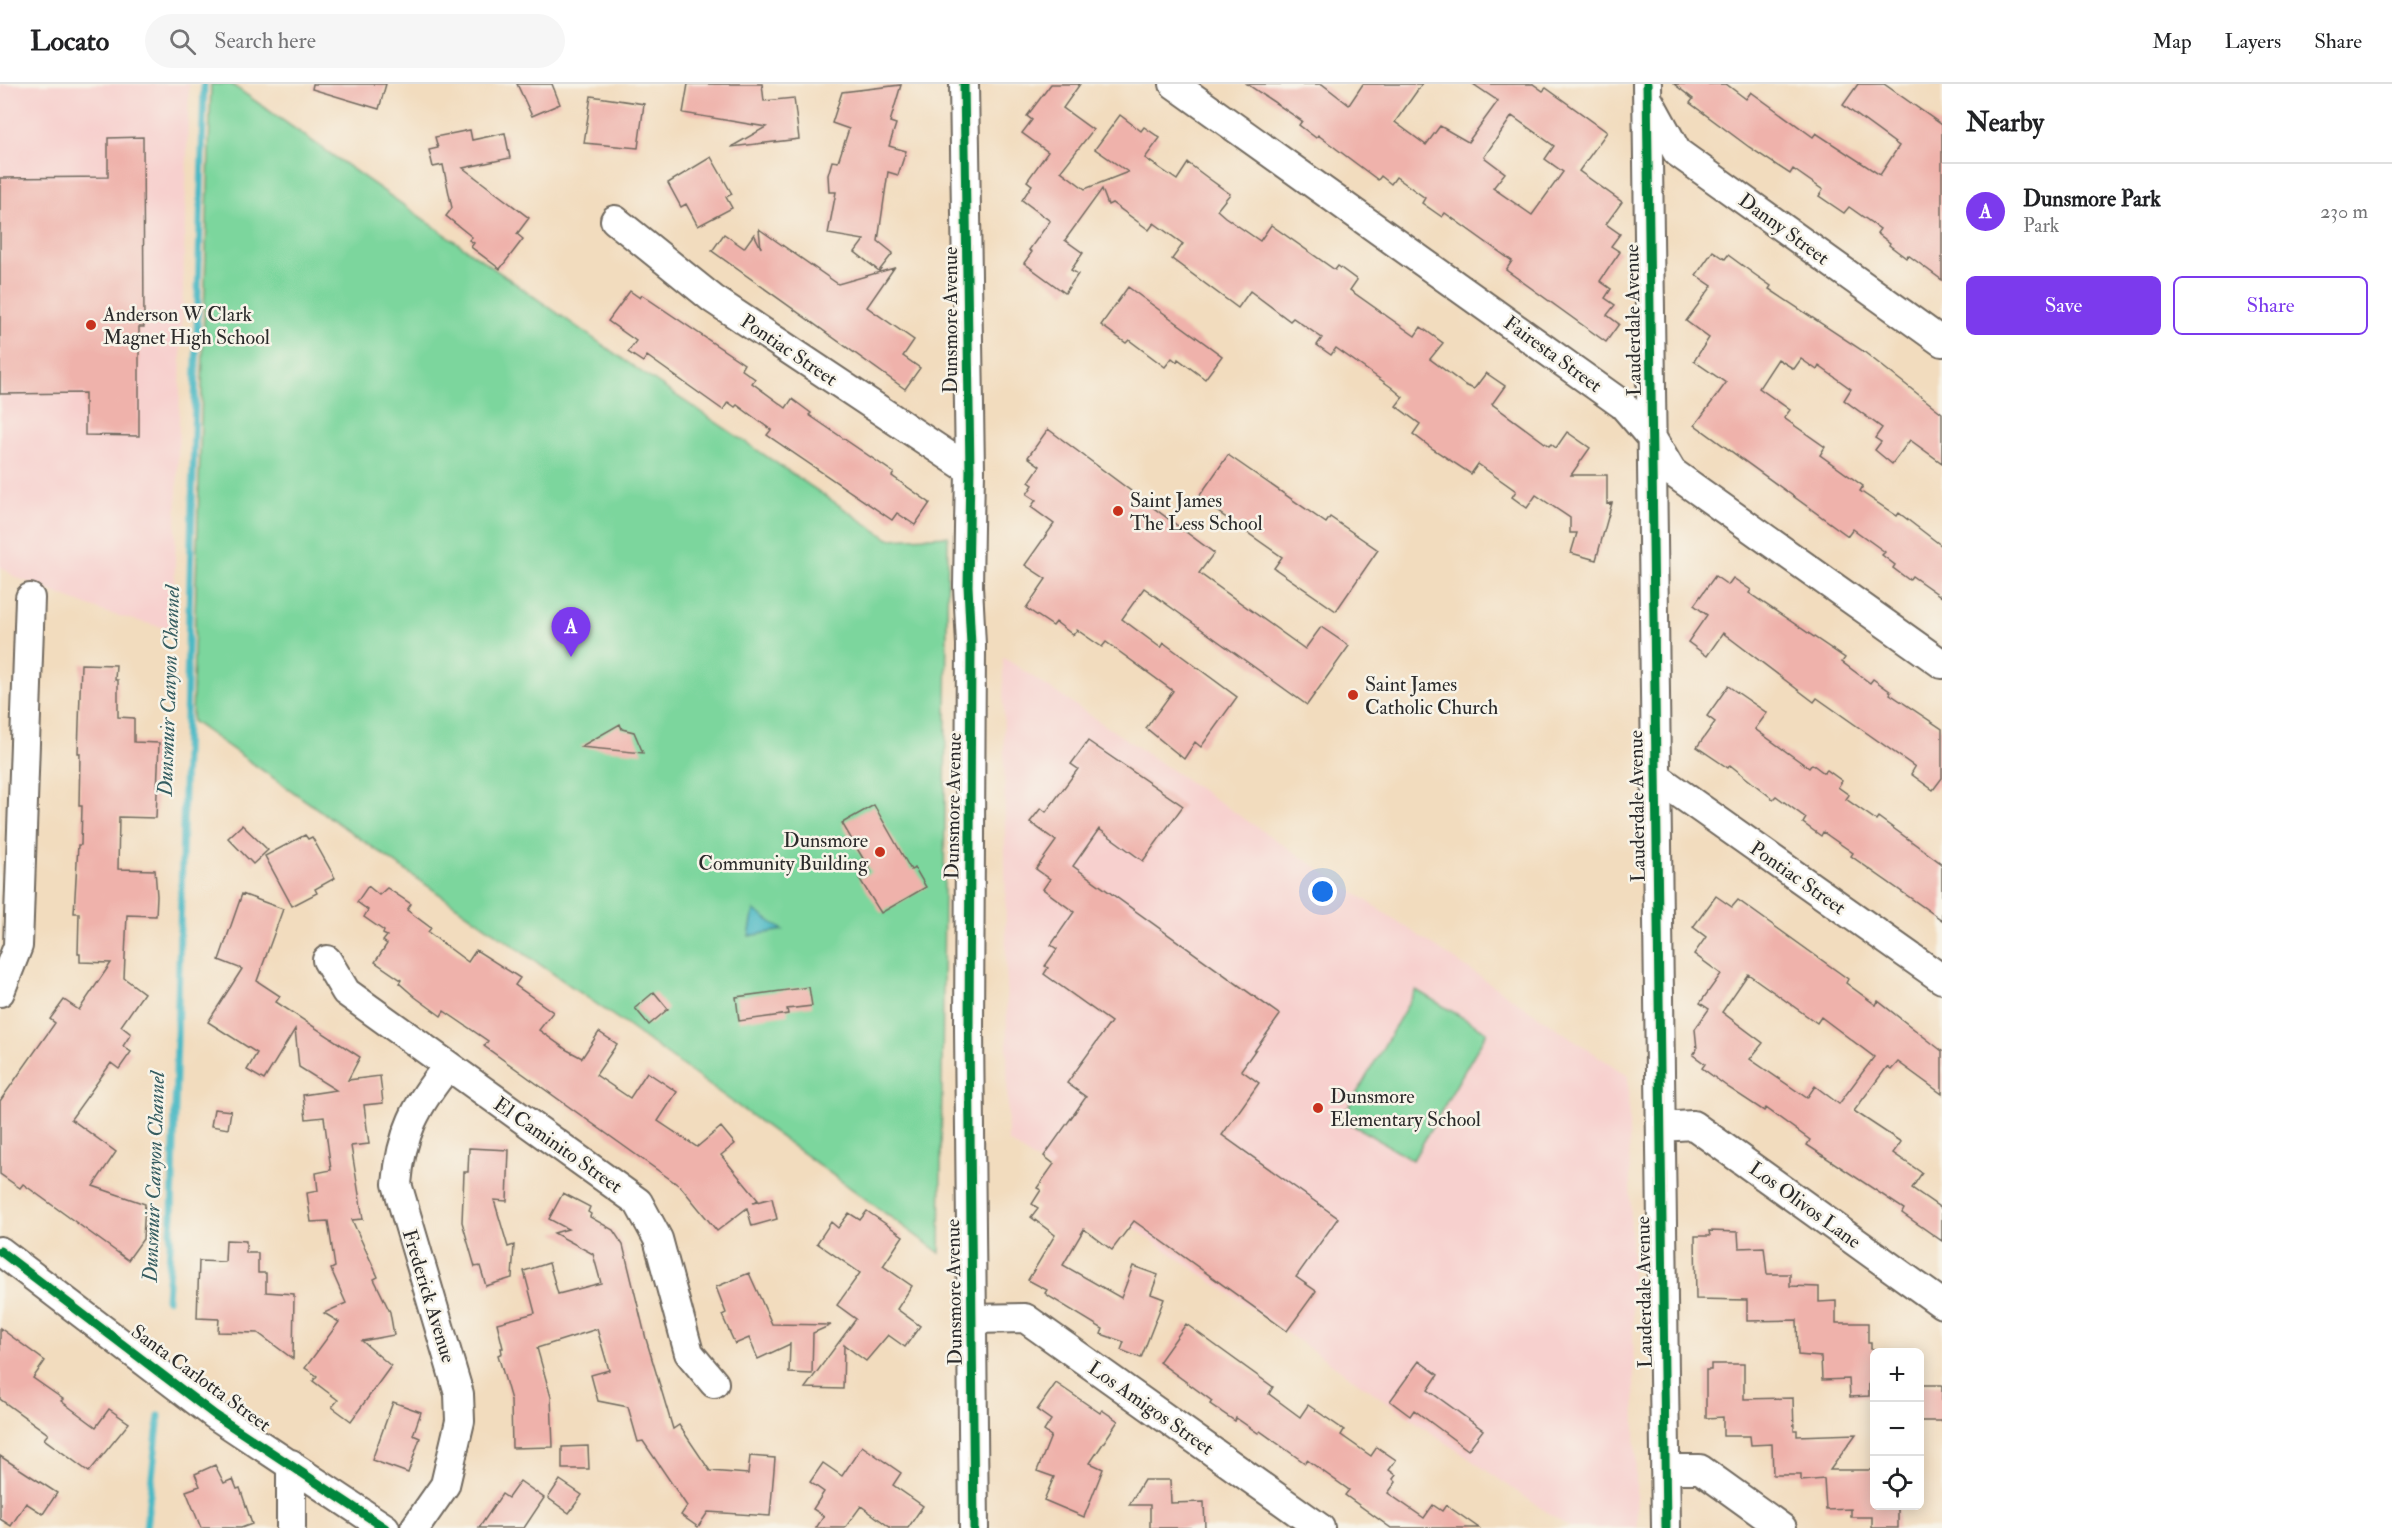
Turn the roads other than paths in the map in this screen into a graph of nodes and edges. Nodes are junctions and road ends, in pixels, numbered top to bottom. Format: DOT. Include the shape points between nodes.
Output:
graph roads {
  1 [pos="964,84"];
  2 [pos="1174,84"];
  3 [pos="1641,88"];
  4 [pos="615,220"];
  5 [pos="1942,342"];
  6 [pos="1653,440"];
  7 [pos="970,470"];
  8 [pos="30,598"];
  9 [pos="1942,664"];
  10 [pos="11,749"];
  11 [pos="1655,776"];
  12 [pos="327,960"];
  13 [pos="1942,979"];
  14 [pos="0,992"];
  15 [pos="448,1066"];
  16 [pos="1661,1127"];
  17 [pos="0,1251"];
  18 [pos="1942,1304"];
  19 [pos="972,1319"];
  20 [pos="714,1383"];
  21 [pos="291,1464"];
  22 [pos="1665,1469"];
  23 [pos="291,1528"];
  24 [pos="386,1528"];
  25 [pos="415,1528"];
  26 [pos="974,1528"];
  27 [pos="1320,1528"];
  28 [pos="1666,1528"];
  29 [pos="1782,1528"];
  1 -- 7 [label="street, Dunsmore Avenue"];
  2 -- 6 [label="street, Fairesta Street" via="1623,405"];
  3 -- 5 [label="street, Danny Street" via="1677,152"];
  3 -- 6 [label="street, Lauderdale Avenue"];
  4 -- 7 [label="street, Pontiac Street" via="713,299"];
  6 -- 9 [label="street, Fairesta Street" via="1672,472"];
  6 -- 11 [label="street, Lauderdale Avenue"];
  7 -- 19 [label="street, Dunsmore Avenue"];
  8 -- 10 [label="street"];
  10 -- 14 [label="street" via="18,946"];
  11 -- 13 [label="street, Pontiac Street"];
  11 -- 16 [label="street, Lauderdale Avenue"];
  12 -- 15 [label="street, El Caminito Street" via="346,992"];
  15 -- 20 [label="street, El Caminito Street" via="638,1202 658,1239 689,1353"];
  15 -- 25 [label="street, Frederick Avenue" via="407,1128 399,1155 397,1184 459,1394 458,1431 445,1485"];
  16 -- 18 [label="street, Los Olivos Lane" via="1693,1125"];
  16 -- 22 [label="street, Lauderdale Avenue"];
  17 -- 21 [label="street, Santa Carlotta Street" via="215,1415"];
  19 -- 26 [label="street, Dunsmore Avenue"];
  19 -- 27 [label="street, Los Amigos Street" via="1025,1318"];
  21 -- 23 [label="street"];
  21 -- 24 [label="street, Santa Carlotta Street"];
  22 -- 28 [label="street, Lauderdale Avenue"];
  22 -- 29 [label="street" via="1700,1469"];
}
